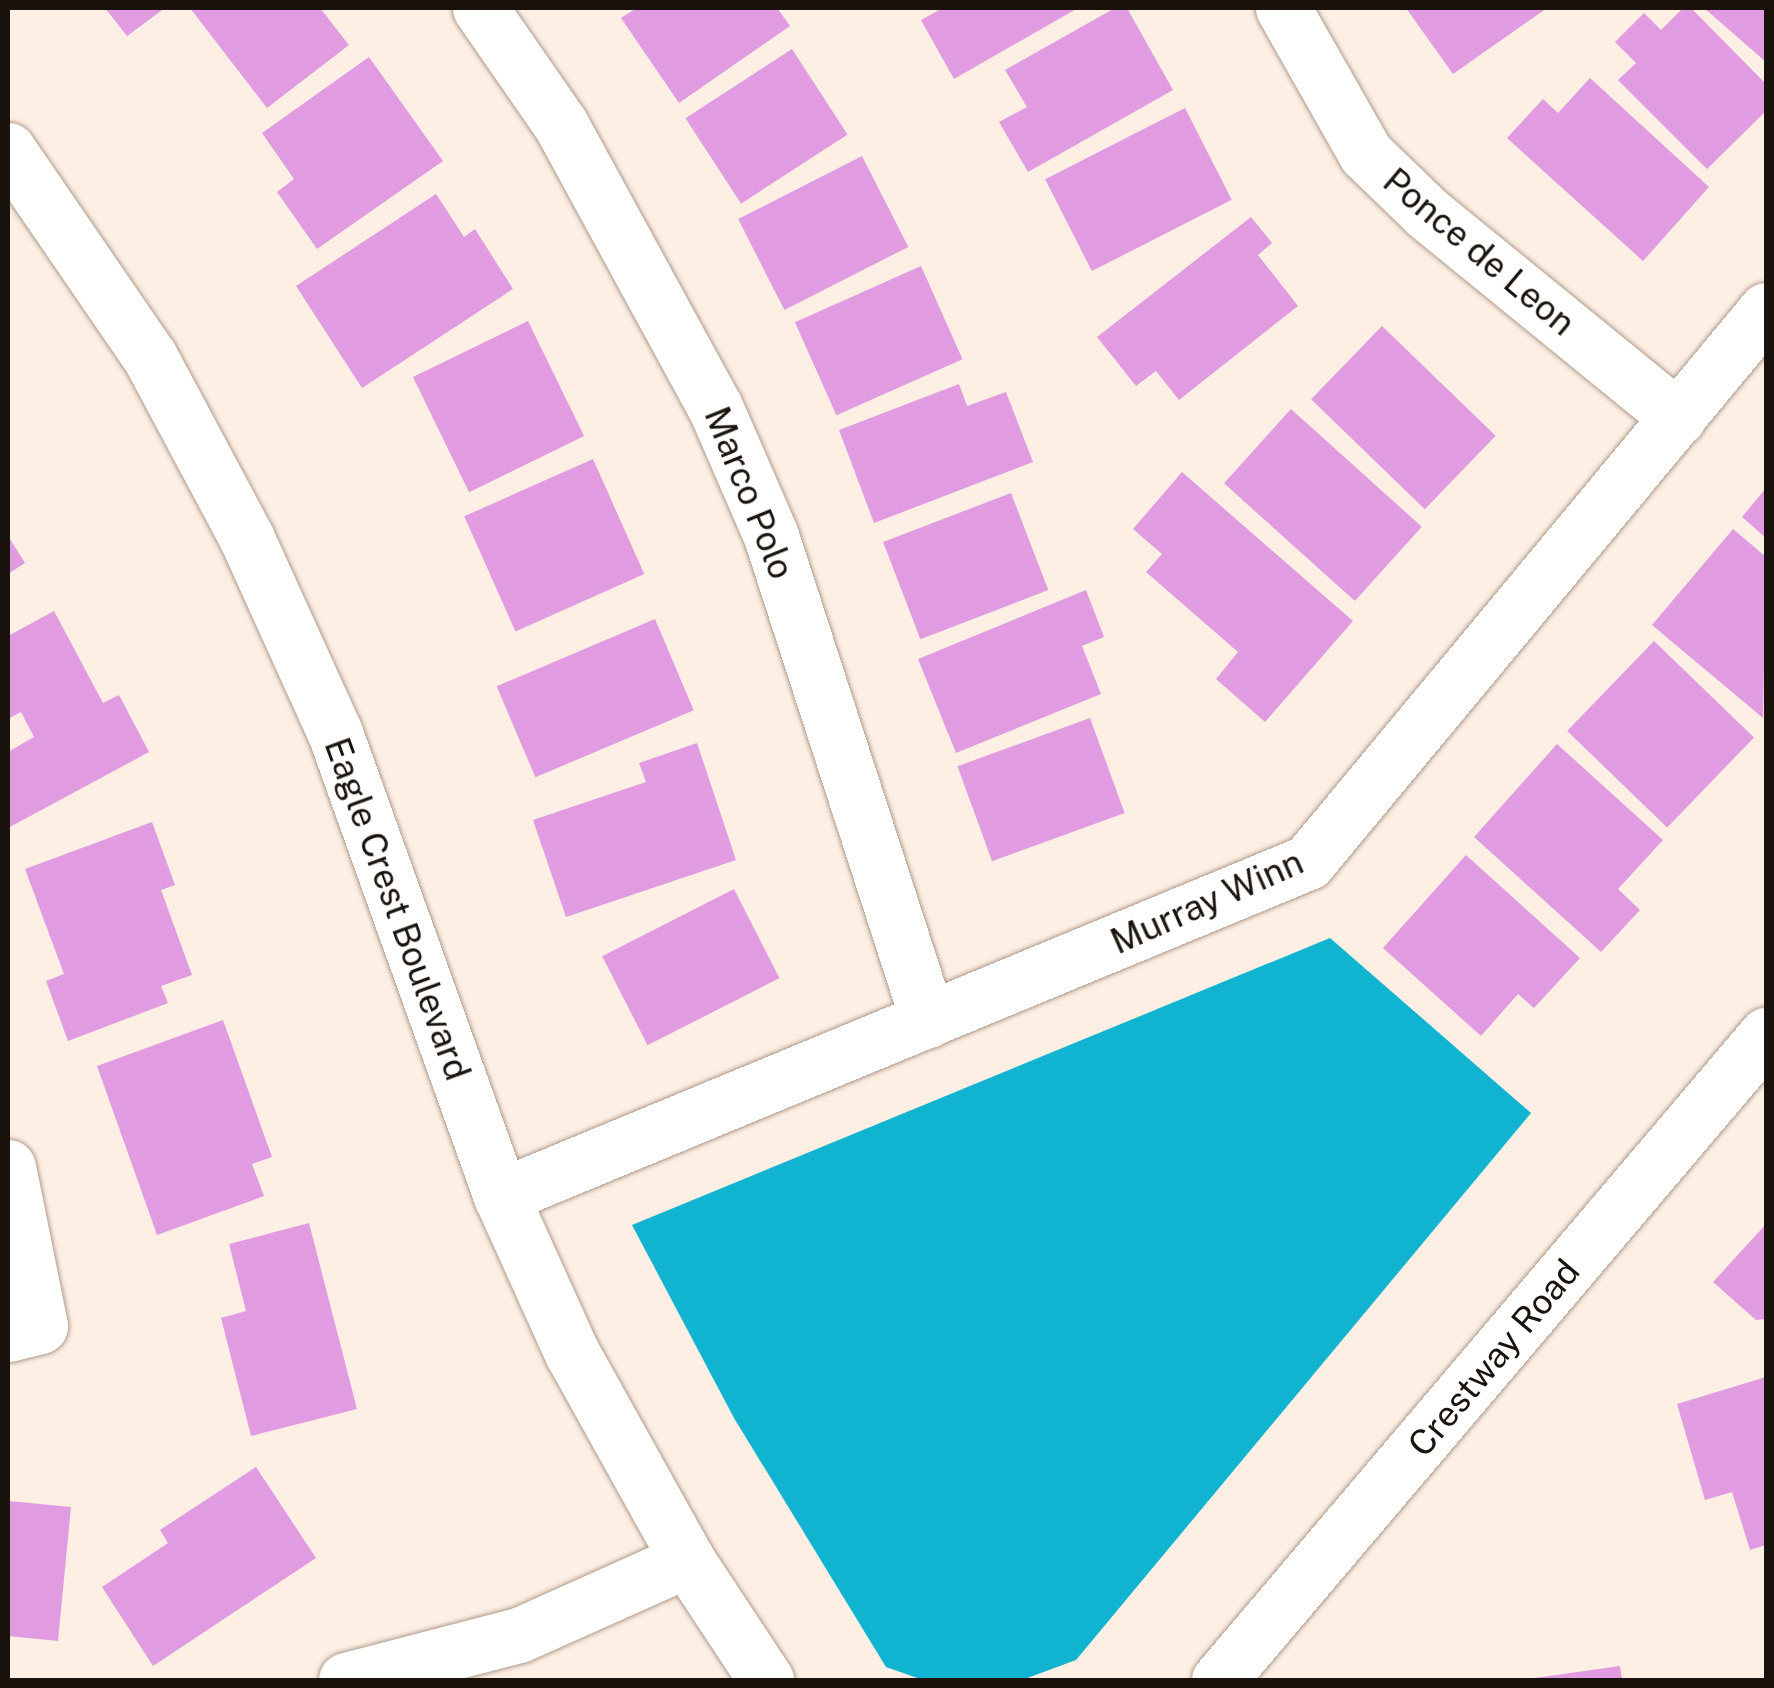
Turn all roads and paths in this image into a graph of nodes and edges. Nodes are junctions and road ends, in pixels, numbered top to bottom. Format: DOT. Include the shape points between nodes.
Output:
graph roads {
  1 [pos="480,8"];
  2 [pos="1283,8"];
  3 [pos="8,150"];
  4 [pos="1766,310"];
  5 [pos="1678,418"];
  6 [pos="928,1020"];
  7 [pos="1766,1035"];
  8 [pos="8,1167"];
  9 [pos="501,1196"];
  10 [pos="24,1330"];
  11 [pos="687,1560"];
  12 [pos="346,1680"];
  13 [pos="766,1680"];
  14 [pos="1218,1680"];
  1 -- 6 [label="street, Marco Polo" via="562,125 716,408 771,536"];
  2 -- 5 [label="street, Ponce de Leon" via="1366,154 1427,214"];
  3 -- 9 [label="street, Eagle Crest Boulevard" via="150,357 247,539 334,734"];
  4 -- 5 [label="street, Murray Winn"];
  5 -- 6 [label="street, Murray Winn" via="1308,862"];
  6 -- 9 [label="street, Murray Winn"];
  7 -- 14 [label="street, Crestway Road"];
  8 -- 10 [label="street"];
  9 -- 11 [label="street, Eagle Crest Boulevard" via="572,1354"];
  11 -- 12 [label="street" via="519,1636"];
  11 -- 13 [label="street, Eagle Crest Boulevard"];
}
